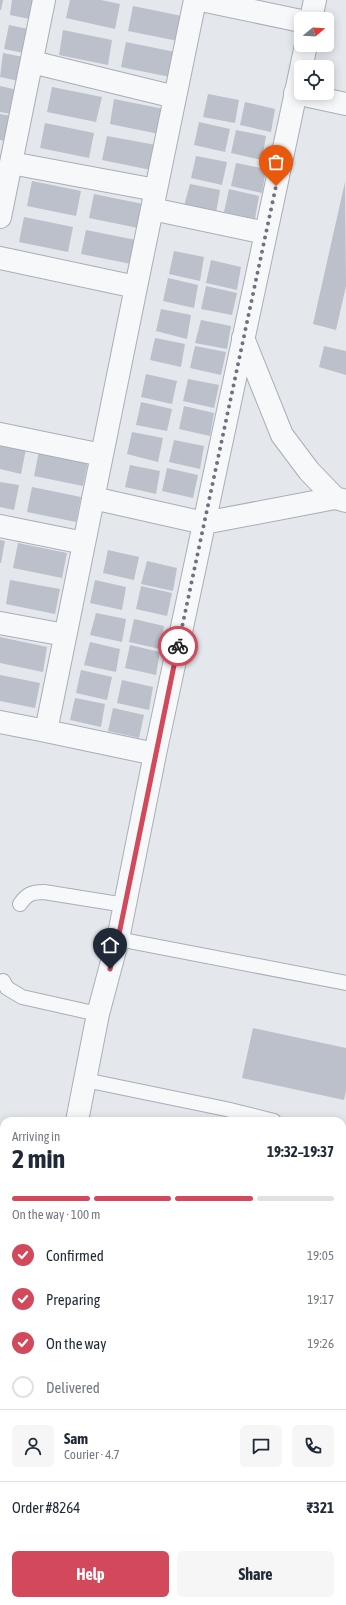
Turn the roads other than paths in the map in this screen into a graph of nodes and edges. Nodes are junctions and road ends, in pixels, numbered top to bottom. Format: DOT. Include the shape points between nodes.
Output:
graph roads {
  1 [pos="44,0"];
  2 [pos="195,0"];
  3 [pos="201,0"];
  4 [pos="315,0"];
  5 [pos="312,12"];
  6 [pos="294,20"];
  7 [pos="32,62"];
  8 [pos="175,97"];
  9 [pos="294,98"];
  10 [pos="327,100"];
  11 [pos="346,104"];
  12 [pos="9,151"];
  13 [pos="154,199"];
  14 [pos="0,217"];
  15 [pos="266,233"];
  16 [pos="0,258"];
  17 [pos="136,286"];
  18 [pos="243,338"];
  19 [pos="0,434"];
  20 [pos="102,455"];
  21 [pos="93,498"];
  22 [pos="340,500"];
  23 [pos="204,523"];
  24 [pos="0,526"];
  25 [pos="84,543"];
  26 [pos="0,623"];
  27 [pos="65,635"];
  28 [pos="0,722"];
  29 [pos="46,732"];
  30 [pos="155,754"];
  31 [pos="20,904"];
  32 [pos="125,905"];
  33 [pos="118,939"];
  34 [pos="3,981"];
  35 [pos="346,983"];
  36 [pos="98,1014"];
  37 [pos="85,1080"];
  38 [pos="78,1117"];
  39 [pos="258,1117"];
  1 -- 7 [label="street"];
  2 -- 8 [label="street"];
  3 -- 6 [label="street"];
  4 -- 5 [label="street"];
  7 -- 8 [label="street"];
  7 -- 12 [label="street"];
  8 -- 13 [label="street"];
  9 -- 15 [label="street"];
  10 -- 11 [label="street"];
  12 -- 13 [label="street"];
  12 -- 14 [label="street"];
  13 -- 15 [label="street"];
  13 -- 17 [label="street"];
  15 -- 18 [label="street"];
  16 -- 17 [label="street"];
  17 -- 20 [label="street"];
  18 -- 22 [label="street" via="282,435 309,471"];
  18 -- 23 [label="street"];
  19 -- 20 [label="street"];
  20 -- 21 [label="street"];
  21 -- 23 [label="street"];
  21 -- 25 [label="street"];
  22 -- 23 [label="street"];
  23 -- 30 [label="street"];
  24 -- 25 [label="street"];
  25 -- 27 [label="street"];
  26 -- 27 [label="street"];
  27 -- 29 [label="street"];
  28 -- 29 [label="street"];
  29 -- 30 [label="street"];
  30 -- 32 [label="street"];
  31 -- 32 [label="lane" via="33,892 44,892"];
  32 -- 33 [label="street"];
  33 -- 35 [label="lane"];
  33 -- 36 [label="street"];
  34 -- 36 [label="lane" via="7,988 22,997"];
  36 -- 37 [label="street"];
  37 -- 38 [label="street"];
  37 -- 39 [label="lane"];
}
